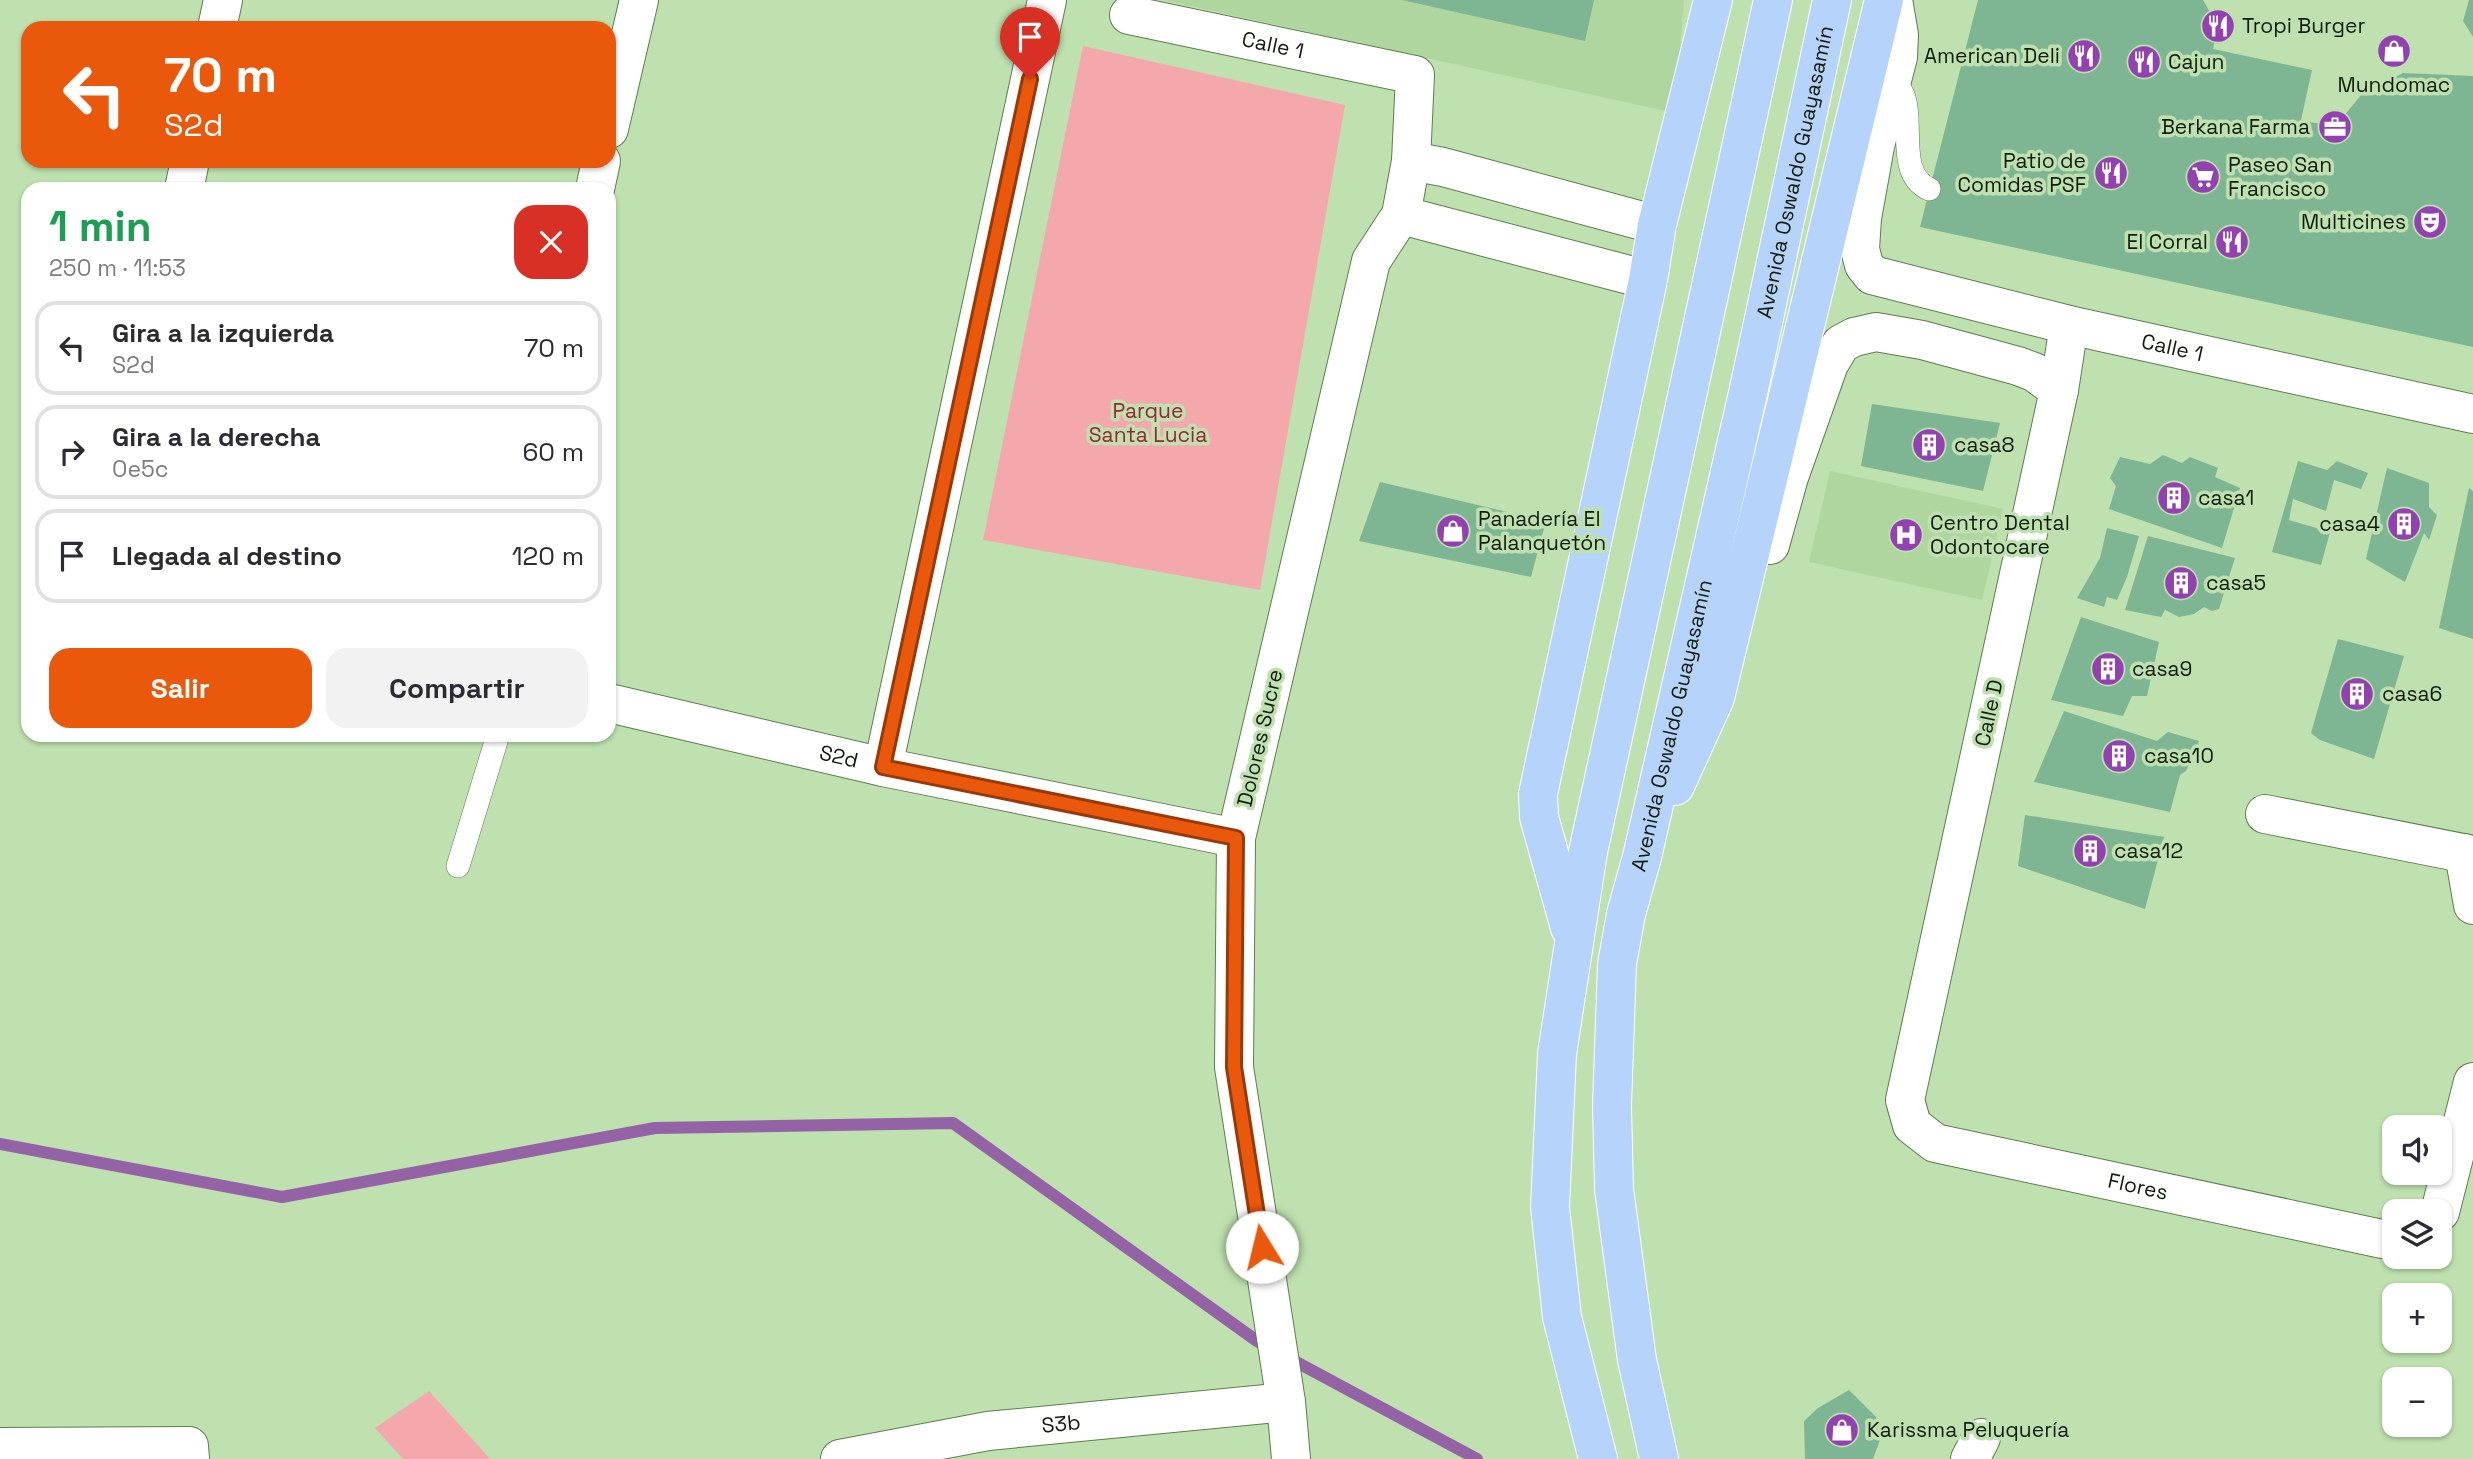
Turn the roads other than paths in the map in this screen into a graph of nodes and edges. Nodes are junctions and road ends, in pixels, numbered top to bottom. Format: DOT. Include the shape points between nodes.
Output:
graph roads {
  1 [pos="223,0"];
  2 [pos="639,0"];
  3 [pos="1047,0"];
  4 [pos="1713,0"];
  5 [pos="1773,0"];
  6 [pos="1832,0"];
  7 [pos="1884,0"];
  8 [pos="1893,0"];
  9 [pos="1129,15"];
  10 [pos="218,21"];
  11 [pos="1415,75"];
  12 [pos="1892,79"];
  13 [pos="616,99"];
  14 [pos="1411,161"];
  15 [pos="1929,189"];
  16 [pos="1401,215"];
  17 [pos="1657,225"];
  18 [pos="1648,280"];
  19 [pos="2069,325"];
  20 [pos="2059,390"];
  21 [pos="2473,414"];
  22 [pos="1715,698"];
  23 [pos="616,705"];
  24 [pos="496,742"];
  25 [pos="883,767"];
  26 [pos="2265,814"];
  27 [pos="1236,838"];
  28 [pos="2468,854"];
  29 [pos="1642,857"];
  30 [pos="458,866"];
  31 [pos="2473,905"];
  32 [pos="1574,940"];
  33 [pos="2473,1082"];
  34 [pos="1905,1100"];
  35 [pos="2443,1199"];
  36 [pos="2382,1239"];
  37 [pos="1286,1402"];
  38 [pos="0,1447"];
  39 [pos="190,1453"];
  40 [pos="840,1459"];
  41 [pos="1291,1459"];
  42 [pos="1598,1459"];
  43 [pos="1658,1459"];
  1 -- 10 [label="street"];
  2 -- 13 [label="street"];
  3 -- 25 [label="street"];
  4 -- 17 [label="main road"];
  5 -- 32 [label="main road" via="1588,852"];
  6 -- 29 [label="main road, Avenida Oswaldo Guayasamín"];
  7 -- 22 [label="main road"];
  8 -- 12 [label="street" via="1899,35"];
  9 -- 11 [label="street, Calle 1"];
  11 -- 14 [label="street, Dolores Sucre"];
  12 -- 15 [label="lane" via="1903,95 1913,173"];
  12 -- 19 [label="street, Calle 1" via="1862,218 1864,265 1872,275"];
  14 -- 16 [label="street, Dolores Sucre"];
  14 -- 17 [label="street"];
  16 -- 18 [label="street"];
  16 -- 27 [label="street, Dolores Sucre" via="1371,261"];
  17 -- 18 [label="main road"];
  18 -- 32 [label="main road" via="1538,794 1539,817"];
  19 -- 20 [label="street, Calle D"];
  19 -- 21 [label="street, Calle 1"];
  20 -- 22 [label="street" via="2018,366 1922,340 1876,332 1841,344 1829,364 1789,477 1756,599"];
  20 -- 34 [label="street, Calle D"];
  22 -- 29 [label="main road"];
  23 -- 25 [label="street, S2d"];
  24 -- 30 [label="lane"];
  25 -- 27 [label="street, S2d"];
  26 -- 28 [label="street"];
  27 -- 37 [label="street, Dolores Sucre" via="1234,1067"];
  28 -- 31 [label="street"];
  29 -- 43 [label="main road, Avenida Oswaldo Guayasamín" via="1616,964 1614,1189 1637,1360"];
  32 -- 42 [label="main road" via="1557,1054 1549,1207 1562,1317"];
  33 -- 35 [label="street"];
  34 -- 36 [label="street, Flores" via="1912,1125 1936,1143"];
  37 -- 40 [label="street, S3b" via="988,1431"];
  37 -- 41 [label="street, Dolores Sucre"];
  38 -- 39 [label="street"];
}
